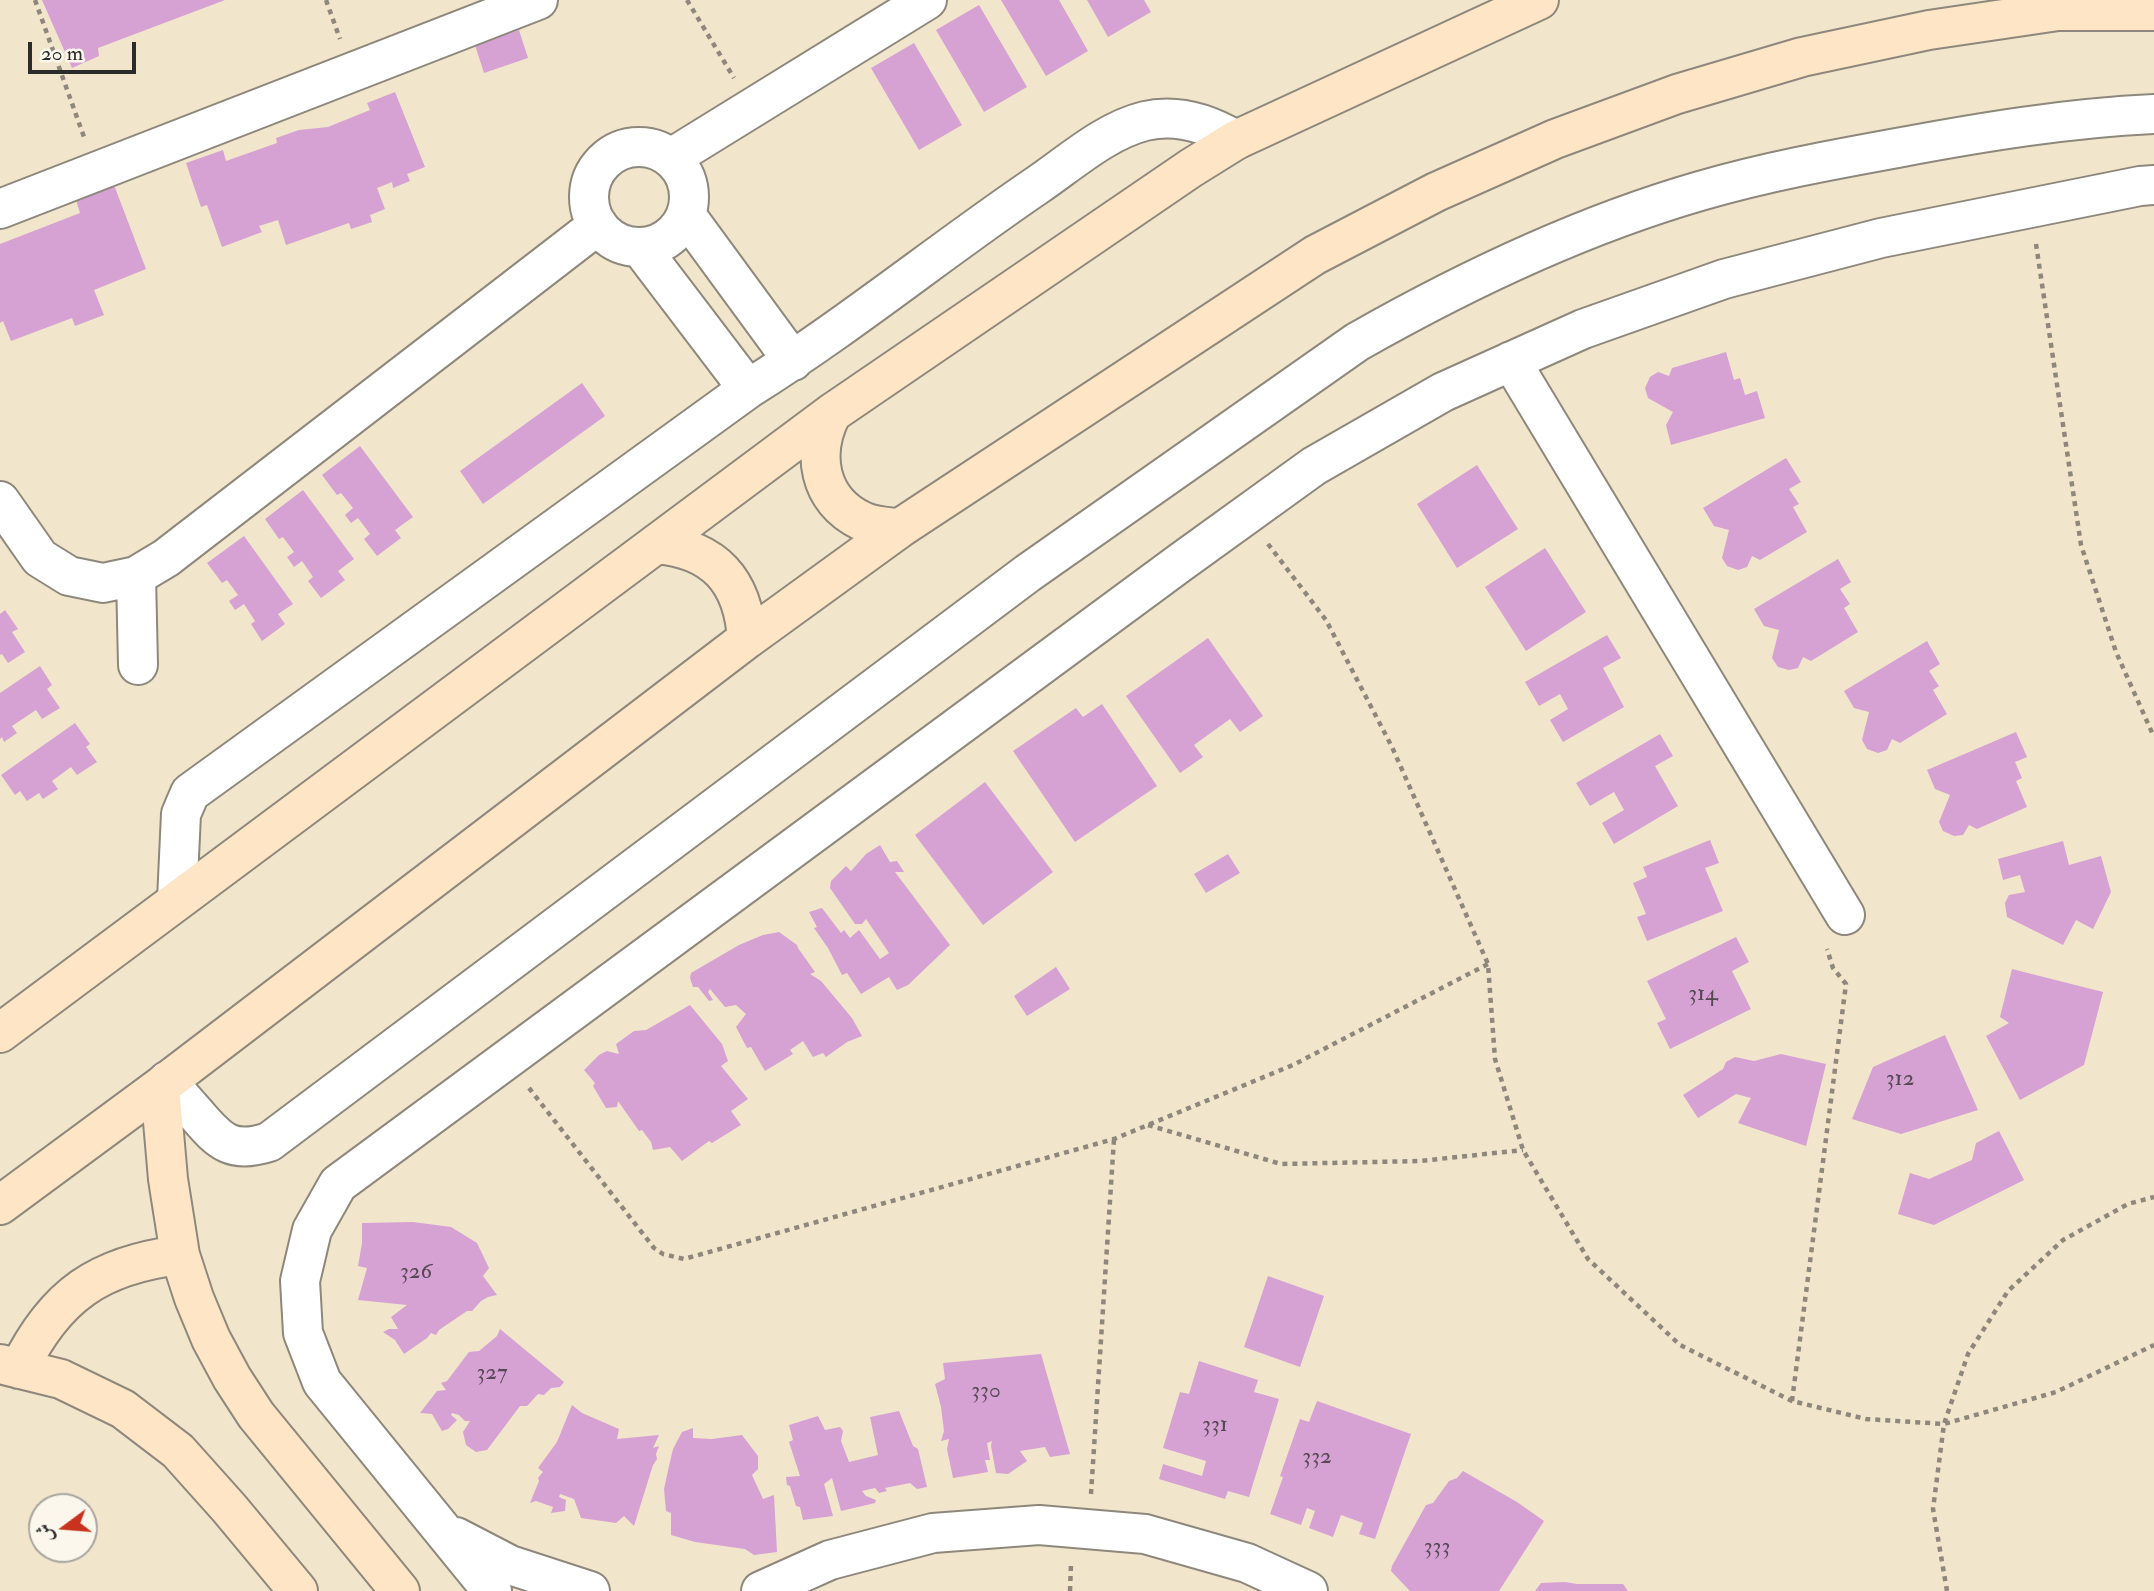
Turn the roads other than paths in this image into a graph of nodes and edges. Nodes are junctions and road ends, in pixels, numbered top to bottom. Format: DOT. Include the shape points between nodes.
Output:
graph roads {
  1 [pos="538,0"];
  2 [pos="927,0"];
  3 [pos="1539,0"];
  4 [pos="2154,11"];
  5 [pos="2154,114"];
  6 [pos="1236,141"];
  7 [pos="671,158"];
  8 [pos="2154,186"];
  9 [pos="0,209"];
  10 [pos="685,215"];
  11 [pos="598,225"];
  12 [pos="640,247"];
  13 [pos="793,361"];
  14 [pos="1511,361"];
  15 [pos="748,389"];
  16 [pos="832,413"];
  17 [pos="0,501"];
  18 [pos="900,528"];
  19 [pos="656,544"];
  20 [pos="136,576"];
  21 [pos="747,639"];
  22 [pos="138,665"];
  23 [pos="177,900"];
  24 [pos="1841,908"];
  25 [pos="0,1032"];
  26 [pos="164,1084"];
  27 [pos="0,1205"];
  28 [pos="180,1255"];
  29 [pos="9,1366"];
  30 [pos="442,1529"];
  31 [pos="298,1591"];
  32 [pos="400,1591"];
  33 [pos="492,1591"];
  34 [pos="590,1591"];
  35 [pos="761,1591"];
  36 [pos="1308,1591"];
  1 -- 9 [label="street"];
  2 -- 7 [label="street"];
  3 -- 6 [label="street"];
  4 -- 18 [label="street" via="2058,11 1916,32 1802,57 1677,94 1555,139 1436,192 1315,255"];
  5 -- 26 [label="street" via="1962,135 1788,168 1614,219 1471,280 1357,342 1028,573 269,1142 245,1147 216,1137"];
  6 -- 13 [label="street" via="1217,129 1171,118 1126,127 1010,203"];
  6 -- 16 [label="street"];
  7 -- 10 [label="street" via="687,184"];
  7 -- 11 [label="street" via="642,146 626,148 599,165 589,195"];
  8 -- 14 [label="street" via="1881,238 1724,279 1583,329"];
  10 -- 12 [label="street" via="675,232 659,243"];
  10 -- 13 [label="street"];
  11 -- 12 [label="street" via="609,237"];
  11 -- 20 [label="street" via="166,558"];
  12 -- 15 [label="street"];
  13 -- 15 [label="street"];
  14 -- 24 [label="street"];
  14 -- 30 [label="street" via="1443,391 1314,466 338,1184 312,1230 300,1281 303,1333 322,1382"];
  15 -- 23 [label="street" via="190,793 181,814"];
  16 -- 18 [label="street" via="820,447 823,474 834,499 864,522"];
  16 -- 19 [label="street"];
  17 -- 20 [label="street" via="40,558 69,576 103,583"];
  18 -- 21 [label="street"];
  19 -- 21 [label="street" via="693,551 723,573 742,604"];
  19 -- 23 [label="street"];
  20 -- 22 [label="street"];
  21 -- 26 [label="street"];
  23 -- 25 [label="street"];
  26 -- 27 [label="street"];
  26 -- 28 [label="street" via="168,1179"];
  28 -- 29 [label="street" via="122,1266 95,1279 49,1318"];
  28 -- 32 [label="street" via="211,1339 256,1415"];
  29 -- 31 [label="street" via="61,1379 123,1409 178,1451"];
  30 -- 33 [label="street"];
  30 -- 34 [label="street" via="510,1564"];
  35 -- 36 [label="street" via="830,1560 933,1533 1039,1525 1144,1534 1247,1563"];
}
